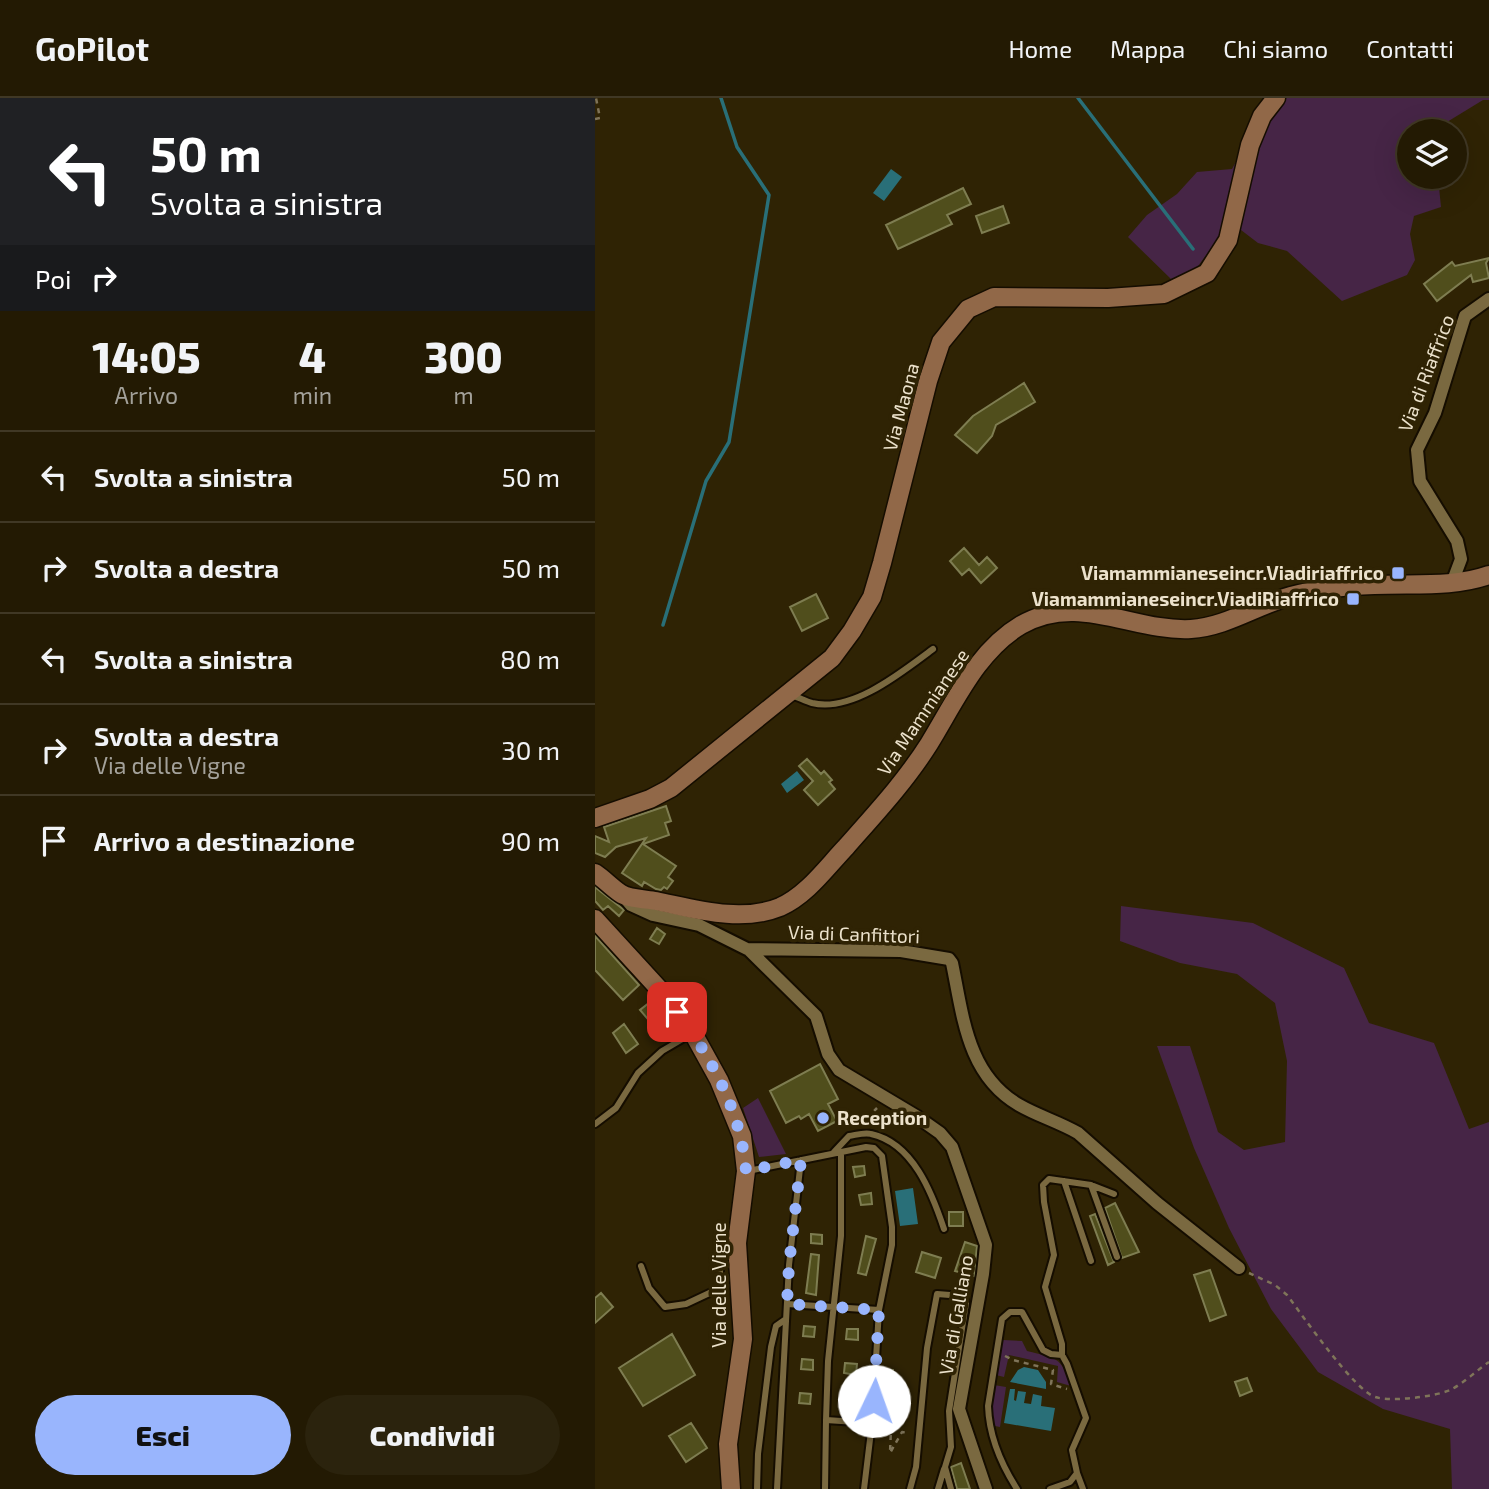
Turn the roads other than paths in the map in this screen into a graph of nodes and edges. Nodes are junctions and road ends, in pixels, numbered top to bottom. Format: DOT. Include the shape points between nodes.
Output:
graph roads {
  1 [pos="1276,98"];
  2 [pos="1489,299"];
  3 [pos="1489,575"];
  4 [pos="1452,583"];
  5 [pos="933,649"];
  6 [pos="789,694"];
  7 [pos="595,818"];
  8 [pos="595,873"];
  9 [pos="621,894"];
  10 [pos="595,919"];
  11 [pos="747,948"];
  12 [pos="693,1033"];
  13 [pos="595,1124"];
  14 [pos="841,1152"];
  15 [pos="832,1153"];
  16 [pos="801,1160"];
  17 [pos="746,1171"];
  18 [pos="1063,1181"];
  19 [pos="1091,1185"];
  20 [pos="1114,1194"];
  21 [pos="944,1229"];
  22 [pos="737,1242"];
  23 [pos="1117,1257"];
  24 [pos="1091,1261"];
  25 [pos="641,1266"];
  26 [pos="1239,1268"];
  27 [pos="787,1304"];
  28 [pos="834,1306"];
  29 [pos="879,1310"];
  30 [pos="786,1319"];
  31 [pos="1062,1354"];
  32 [pos="826,1420"];
  33 [pos="872,1423"];
  34 [pos="945,1467"];
  35 [pos="1076,1474"];
  36 [pos="731,1489"];
  37 [pos="757,1489"];
  38 [pos="777,1489"];
  39 [pos="825,1489"];
  40 [pos="864,1489"];
  41 [pos="910,1489"];
  42 [pos="938,1489"];
  43 [pos="951,1489"];
  44 [pos="986,1489"];
  45 [pos="1017,1489"];
  46 [pos="1050,1489"];
  47 [pos="1083,1489"];
  1 -- 6 [label="main road, Via Maona" via="1262,116 1250,145 1228,240 1207,273 1164,294 995,297 968,309 941,342 927,380 872,597 837,652"];
  2 -- 4 [label="street, Via di Riaffrico" via="1465,316 1436,413 1417,450 1420,481 1457,541 1461,559"];
  3 -- 4 [label="main road, Via Mammianese"];
  4 -- 9 [label="main road, Via Mammianese" via="1316,591 1195,629 1174,630 1081,610 1034,619 988,653 897,789 801,894 767,911 748,914"];
  5 -- 6 [label="lane" via="852,701 814,704"];
  6 -- 7 [label="main road, Via Maona" via="671,788"];
  8 -- 9 [label="main road, Via Mammianese"];
  9 -- 11 [label="street, Via di Canfittori" via="631,905 653,915 699,925"];
  10 -- 12 [label="main road, Via delle Vigne"];
  11 -- 26 [label="street, Via di Canfittori" via="901,951 949,960 974,1055 990,1080 1019,1105 1078,1133"];
  11 -- 44 [label="street, Via di Galliano" via="816,1016 828,1054 839,1070 916,1116 952,1147 986,1245 959,1409"];
  12 -- 13 [label="lane" via="654,1058 638,1073 616,1108"];
  12 -- 17 [label="main road, Via delle Vigne" via="739,1124"];
  14 -- 15 [label="lane"];
  14 -- 28 [label="lane" via="841,1236"];
  14 -- 29 [label="lane" via="870,1147 882,1158 893,1237"];
  15 -- 16 [label="lane"];
  15 -- 21 [label="lane" via="849,1136 870,1133 898,1145 933,1197"];
  16 -- 17 [label="lane"];
  16 -- 27 [label="lane"];
  17 -- 22 [label="main road, Via delle Vigne"];
  18 -- 19 [label="lane"];
  18 -- 24 [label="lane"];
  18 -- 31 [label="lane" via="1049,1179 1043,1185 1054,1255 1045,1287"];
  19 -- 20 [label="lane"];
  19 -- 23 [label="lane"];
  22 -- 25 [label="lane" via="720,1250 720,1288 686,1304 665,1307 649,1288"];
  22 -- 36 [label="main road, Via delle Vigne" via="743,1339 728,1444"];
  27 -- 28 [label="lane"];
  27 -- 30 [label="lane"];
  28 -- 29 [label="lane"];
  28 -- 32 [label="lane"];
  29 -- 33 [label="lane"];
  30 -- 37 [label="lane" via="776,1326 771,1348"];
  30 -- 38 [label="lane"];
  31 -- 35 [label="lane" via="1086,1418 1072,1450"];
  31 -- 45 [label="lane" via="1043,1350 1022,1312 1003,1316 989,1420 1002,1465"];
  32 -- 33 [label="lane"];
  32 -- 39 [label="lane"];
  33 -- 40 [label="lane"];
  34 -- 41 [label="lane" via="966,1303 963,1296 937,1294"];
  34 -- 42 [label="lane"];
  34 -- 43 [label="lane"];
  35 -- 46 [label="lane" via="1070,1482"];
  35 -- 47 [label="lane"];
}
